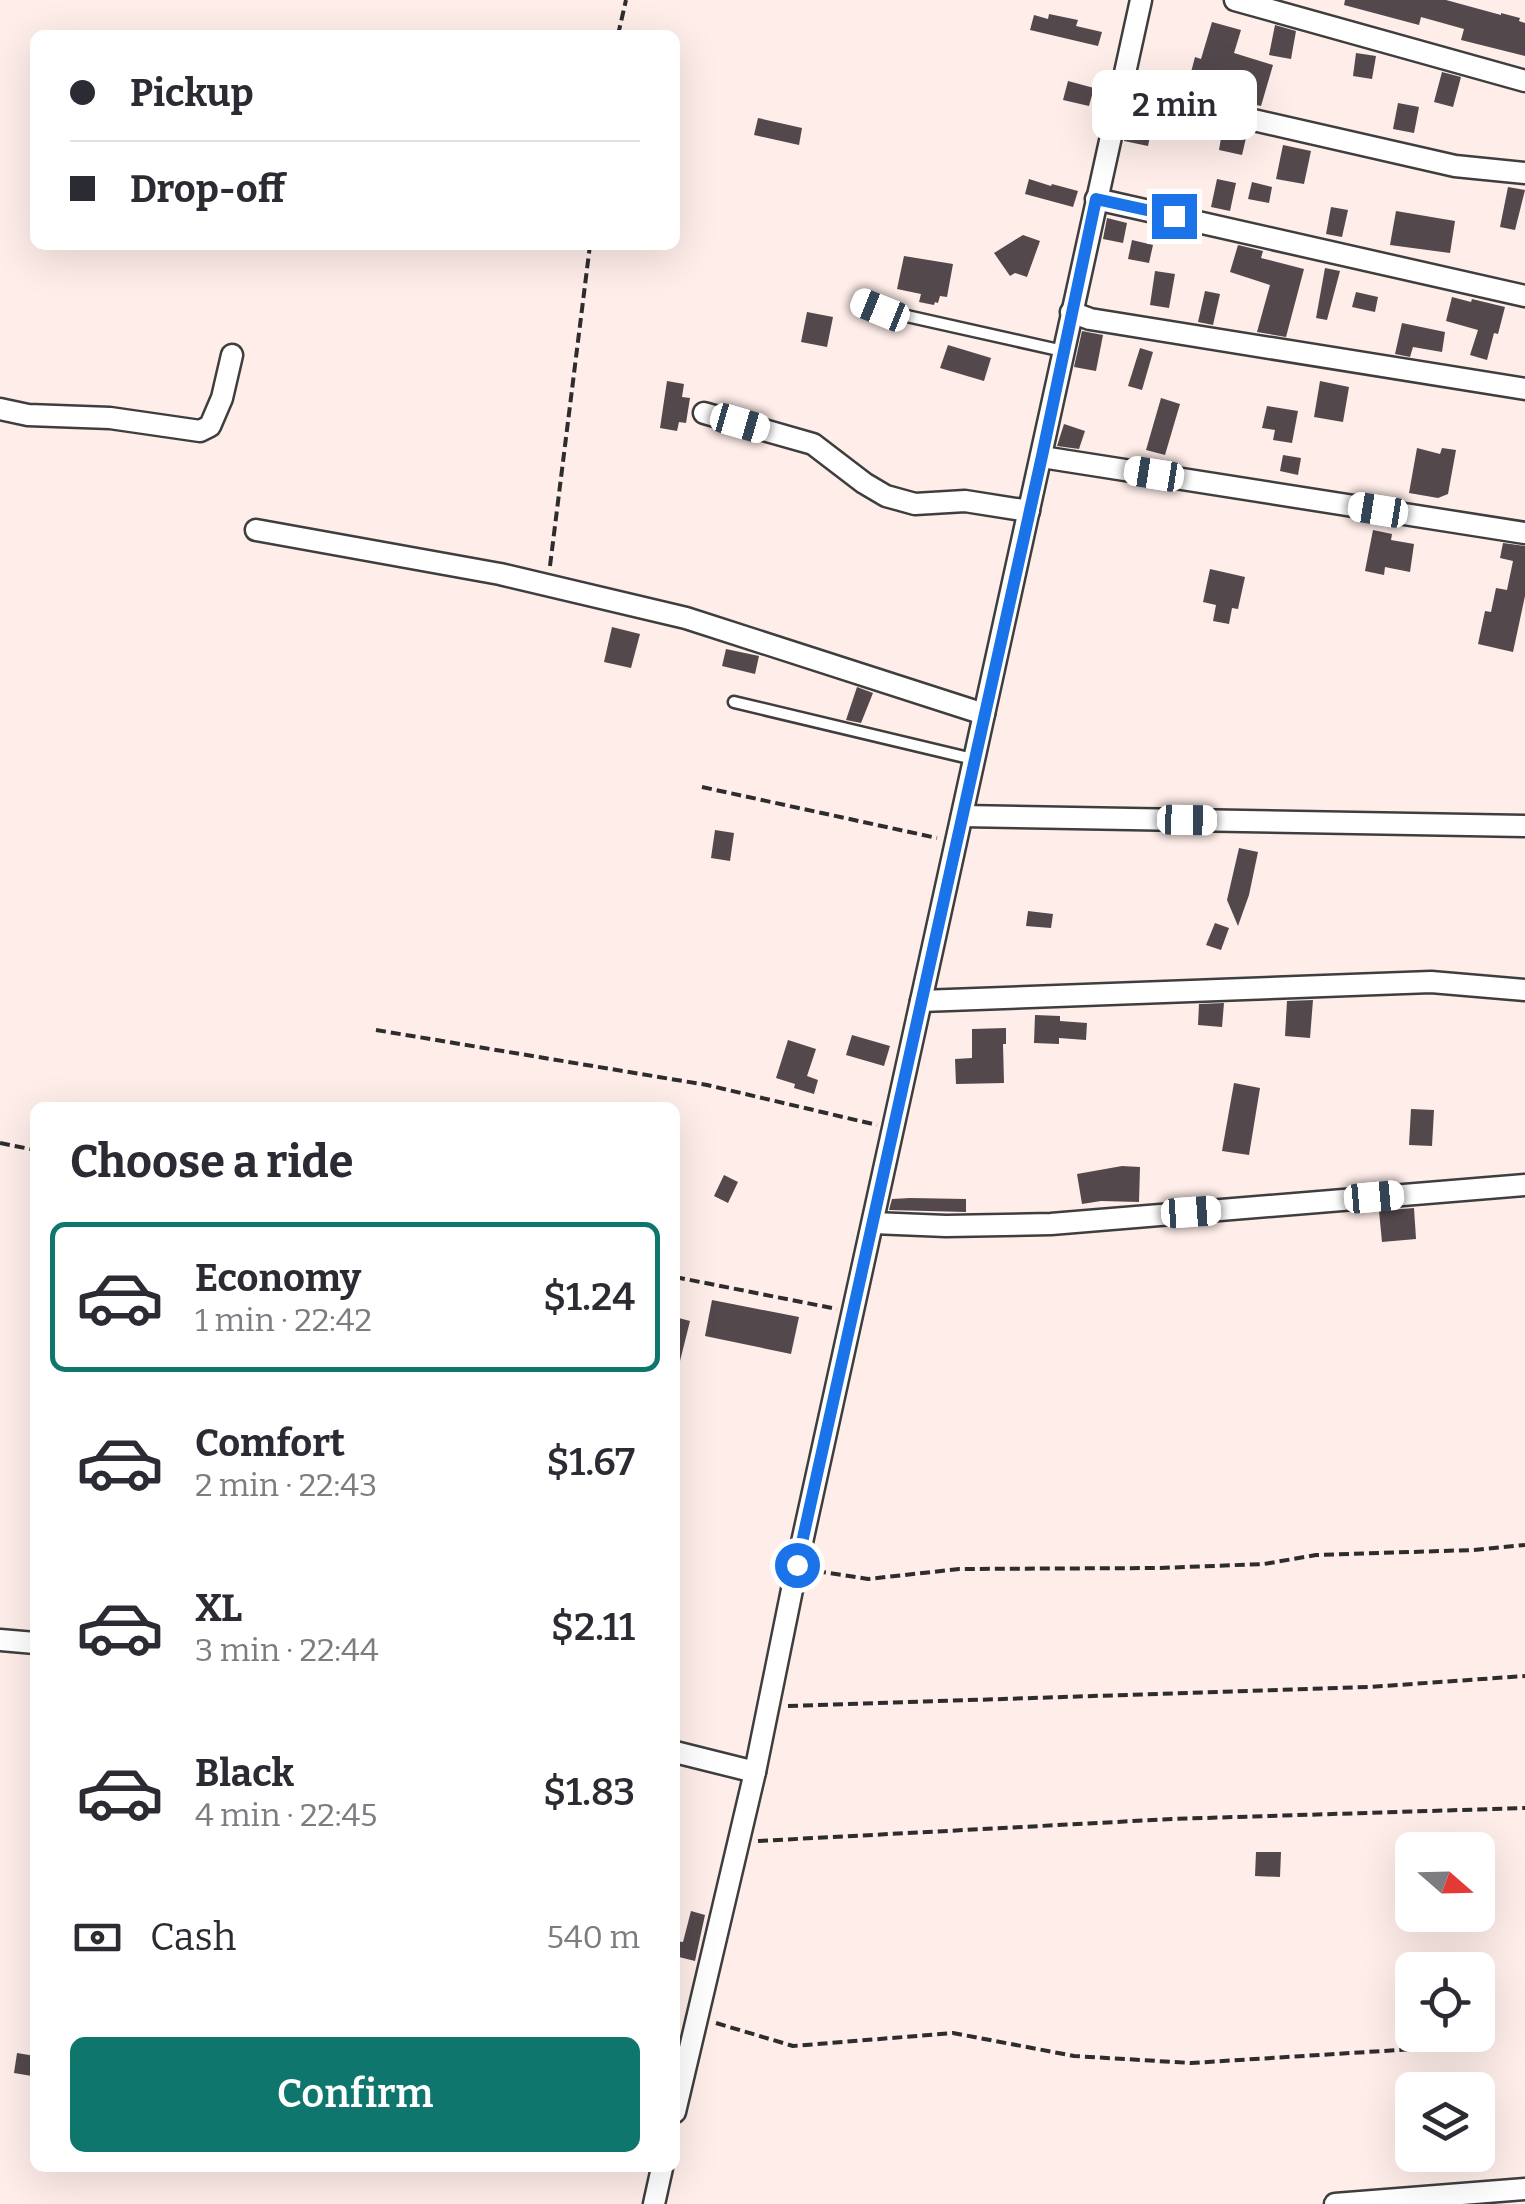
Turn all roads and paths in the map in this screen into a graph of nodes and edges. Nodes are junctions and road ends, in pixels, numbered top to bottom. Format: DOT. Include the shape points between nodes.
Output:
graph roads {
  1 [pos="626,0"];
  2 [pos="1141,0"];
  3 [pos="1234,0"];
  4 [pos="619,30"];
  5 [pos="1525,80"];
  6 [pos="1122,90"];
  7 [pos="1525,172"];
  8 [pos="1096,199"];
  9 [pos="589,250"];
  10 [pos="1525,296"];
  11 [pos="860,302"];
  12 [pos="1071,312"];
  13 [pos="1063,351"];
  14 [pos="232,355"];
  15 [pos="1525,390"];
  16 [pos="0,409"];
  17 [pos="704,412"];
  18 [pos="1042,456"];
  19 [pos="1029,511"];
  20 [pos="256,530"];
  21 [pos="1525,532"];
  22 [pos="548,586"];
  23 [pos="734,702"];
  24 [pos="984,714"];
  25 [pos="974,759"];
  26 [pos="702,787"];
  27 [pos="962,816"];
  28 [pos="1525,826"];
  29 [pos="956,842"];
  30 [pos="1525,990"];
  31 [pos="920,1002"];
  32 [pos="376,1030"];
  33 [pos="893,1129"];
  34 [pos="0,1144"];
  35 [pos="30,1149"];
  36 [pos="1525,1185"];
  37 [pos="873,1223"];
  38 [pos="680,1278"];
  39 [pos="853,1313"];
  40 [pos="1525,1546"];
  41 [pos="797,1565"];
  42 [pos="0,1640"];
  43 [pos="30,1642"];
  44 [pos="1525,1676"];
  45 [pos="768,1706"];
  46 [pos="680,1753"];
  47 [pos="754,1772"];
  48 [pos="1525,1808"];
  49 [pos="738,1842"];
  50 [pos="697,2018"];
  51 [pos="1395,2050"];
  52 [pos="680,2065"];
  53 [pos="661,2172"];
  54 [pos="1525,2189"];
  55 [pos="654,2204"];
  56 [pos="1335,2204"];
  1 -- 4 [label="path"];
  2 -- 6 [label="street"];
  3 -- 5 [label="street"];
  6 -- 7 [label="street" via="1454,166"];
  6 -- 8 [label="street"];
  8 -- 10 [label="street"];
  8 -- 12 [label="street"];
  9 -- 22 [label="path"];
  11 -- 13 [label="lane"];
  12 -- 13 [label="street"];
  12 -- 15 [label="street"];
  13 -- 18 [label="street"];
  14 -- 16 [label="street" via="222,398 210,426 200,431"];
  17 -- 19 [label="street" via="813,444 886,496"];
  18 -- 19 [label="street"];
  18 -- 21 [label="street"];
  19 -- 24 [label="street"];
  20 -- 22 [label="street"];
  22 -- 24 [label="street" via="686,618"];
  23 -- 25 [label="lane"];
  24 -- 25 [label="street"];
  25 -- 27 [label="street"];
  26 -- 29 [label="path"];
  27 -- 28 [label="street"];
  27 -- 29 [label="street"];
  29 -- 31 [label="street"];
  30 -- 31 [label="street" via="1430,982"];
  31 -- 33 [label="street"];
  32 -- 33 [label="path" via="707,1085"];
  33 -- 37 [label="street"];
  34 -- 35 [label="path"];
  36 -- 37 [label="street" via="1051,1224"];
  37 -- 39 [label="street"];
  38 -- 39 [label="path"];
  39 -- 41 [label="street"];
  40 -- 41 [label="path" via="1264,1564 959,1569 868,1579"];
  41 -- 45 [label="street"];
  42 -- 43 [label="street"];
  44 -- 45 [label="path"];
  45 -- 47 [label="street"];
  46 -- 47 [label="street"];
  47 -- 49 [label="street"];
  48 -- 49 [label="path"];
  49 -- 50 [label="street"];
  50 -- 51 [label="path" via="793,2046 953,2033 1074,2056 1191,2063"];
  50 -- 52 [label="street"];
  53 -- 55 [label="street"];
  54 -- 56 [label="street"];
}
